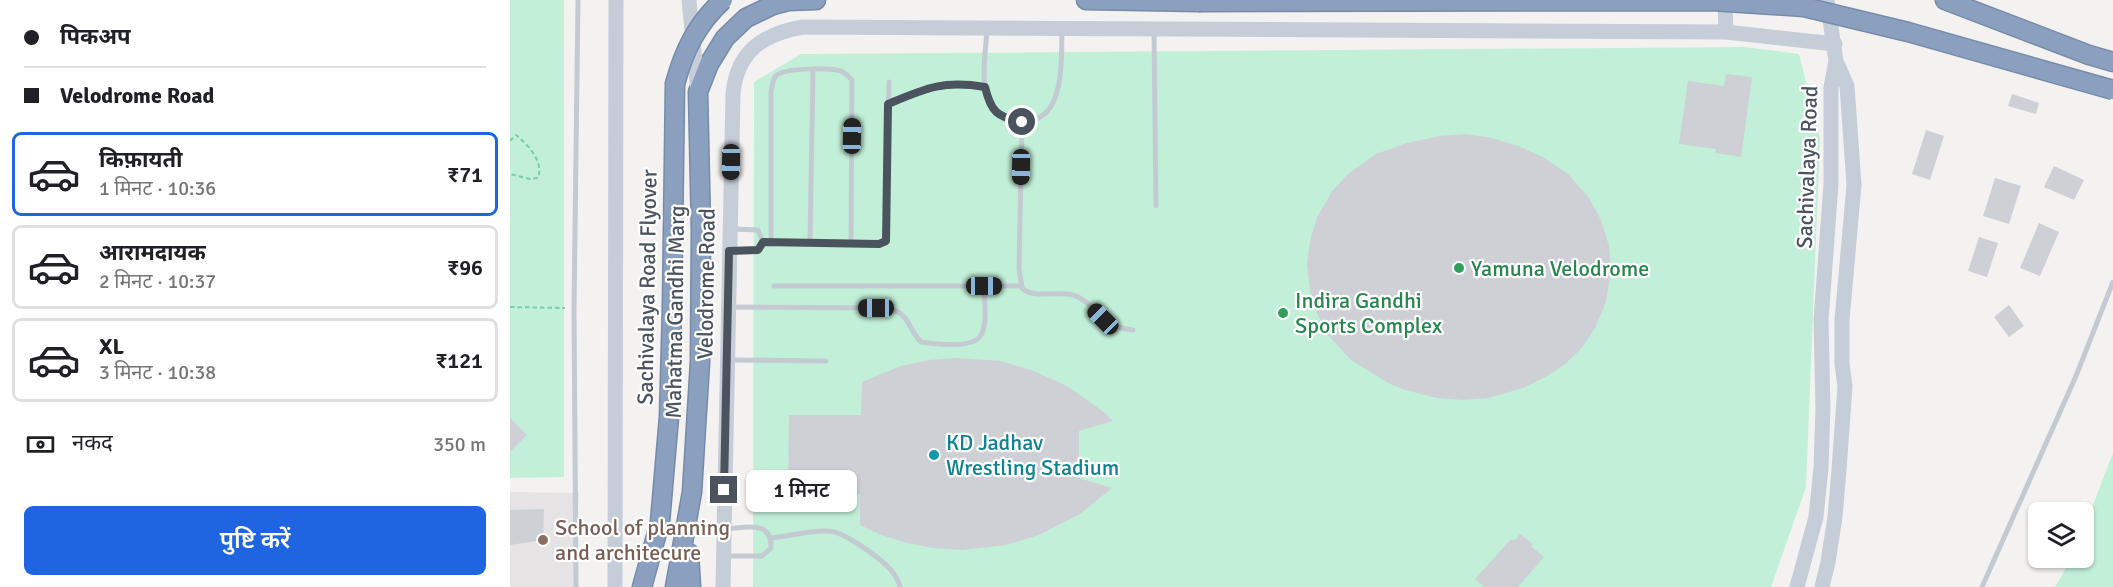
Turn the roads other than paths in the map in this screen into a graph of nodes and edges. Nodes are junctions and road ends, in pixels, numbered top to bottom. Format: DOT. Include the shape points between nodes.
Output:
graph roads {
  1 [pos="578,0"];
  2 [pos="616,0"];
  3 [pos="689,0"];
  4 [pos="723,0"];
  5 [pos="816,0"];
  6 [pos="1086,0"];
  7 [pos="1725,0"];
  8 [pos="1827,0"];
  9 [pos="1945,0"];
  10 [pos="987,27"];
  11 [pos="1063,27"];
  12 [pos="1154,28"];
  13 [pos="1726,32"];
  14 [pos="1835,44"];
  15 [pos="1836,61"];
  16 [pos="2113,62"];
  17 [pos="813,70"];
  18 [pos="889,82"];
  19 [pos="985,87"];
  20 [pos="2113,90"];
  21 [pos="698,92"];
  22 [pos="888,104"];
  23 [pos="1022,122"];
  24 [pos="1156,206"];
  25 [pos="730,229"];
  26 [pos="763,242"];
  27 [pos="771,242"];
  28 [pos="810,243"];
  29 [pos="851,243"];
  30 [pos="729,251"];
  31 [pos="2113,282"];
  32 [pos="774,286"];
  33 [pos="984,286"];
  34 [pos="1021,286"];
  35 [pos="728,307"];
  36 [pos="1133,330"];
  37 [pos="1820,345"];
  38 [pos="1841,346"];
  39 [pos="727,360"];
  40 [pos="826,361"];
  41 [pos="688,525"];
  42 [pos="724,529"];
  43 [pos="771,538"];
  44 [pos="723,556"];
  45 [pos="576,587"];
  46 [pos="615,587"];
  47 [pos="642,587"];
  48 [pos="675,587"];
  49 [pos="691,587"];
  50 [pos="723,587"];
  51 [pos="900,587"];
  52 [pos="1797,587"];
  53 [pos="1822,587"];
  54 [pos="1982,587"];
  1 -- 45 [label="lane"];
  2 -- 46 [label="main road"];
  3 -- 21 [label="main road, Mahatma Gandhi Marg"];
  4 -- 47 [label="highway, Sachivalaya Road Flyover, bridge" via="693,35 675,84 669,417 660,522"];
  5 -- 21 [label="highway" via="772,5 746,18 725,38"];
  6 -- 20 [label="highway, bridge" via="1712,1 1804,7"];
  7 -- 13 [label="main road"];
  8 -- 14 [label="main road"];
  9 -- 16 [label="highway"];
  10 -- 11 [label="main road, Velodrome Road"];
  10 -- 19 [label="lane"];
  10 -- 25 [label="main road, Velodrome Road" via="803,27 770,36 758,44 747,54 734,80"];
  11 -- 12 [label="main road, Velodrome Road"];
  11 -- 23 [label="lane" via="1060,87 1055,100 1043,116"];
  12 -- 13 [label="main road, Velodrome Road"];
  12 -- 24 [label="lane"];
  13 -- 14 [label="main road, Velodrome Road"];
  14 -- 15 [label="main road"];
  15 -- 37 [label="main road, Sachivalaya Road" via="1831,87 1831,184"];
  15 -- 38 [label="main road, Sachivalaya Road" via="1847,86 1854,185"];
  17 -- 27 [label="lane" via="792,69 774,77"];
  17 -- 28 [label="lane"];
  17 -- 29 [label="lane" via="837,70 852,80"];
  18 -- 22 [label="lane"];
  19 -- 22 [label="lane" via="946,84"];
  19 -- 23 [label="lane" via="993,110 1004,118"];
  21 -- 41 [label="highway, Mahatma Gandhi Marg" via="700,362"];
  22 -- 29 [label="lane" via="886,241"];
  23 -- 34 [label="lane"];
  25 -- 26 [label="lane" via="758,230"];
  25 -- 30 [label="main road, Velodrome Road"];
  26 -- 27 [label="lane"];
  26 -- 30 [label="lane" via="758,250"];
  27 -- 28 [label="lane"];
  28 -- 29 [label="lane"];
  30 -- 35 [label="main road, Velodrome Road"];
  31 -- 54 [label="lane" via="2076,376"];
  32 -- 33 [label="lane"];
  33 -- 34 [label="lane"];
  33 -- 35 [label="lane" via="981,335 974,342 958,344 921,342 904,315 889,308"];
  34 -- 36 [label="lane" via="1028,293 1065,293 1084,299 1110,325"];
  35 -- 39 [label="main road, Velodrome Road"];
  37 -- 38 [label="main road"];
  37 -- 52 [label="main road, Sachivalaya Road" via="1823,408 1816,517"];
  38 -- 53 [label="main road, Sachivalaya Road" via="1845,386 1838,482"];
  39 -- 40 [label="lane"];
  39 -- 42 [label="main road, Velodrome Road"];
  41 -- 48 [label="highway, Mahatma Gandhi Marg"];
  41 -- 49 [label="highway"];
  42 -- 43 [label="lane" via="760,528"];
  42 -- 44 [label="main road, Velodrome Road"];
  43 -- 44 [label="lane" via="771,548 762,556"];
  43 -- 51 [label="lane" via="838,532 889,568"];
  44 -- 50 [label="main road, Velodrome Road"];
}
